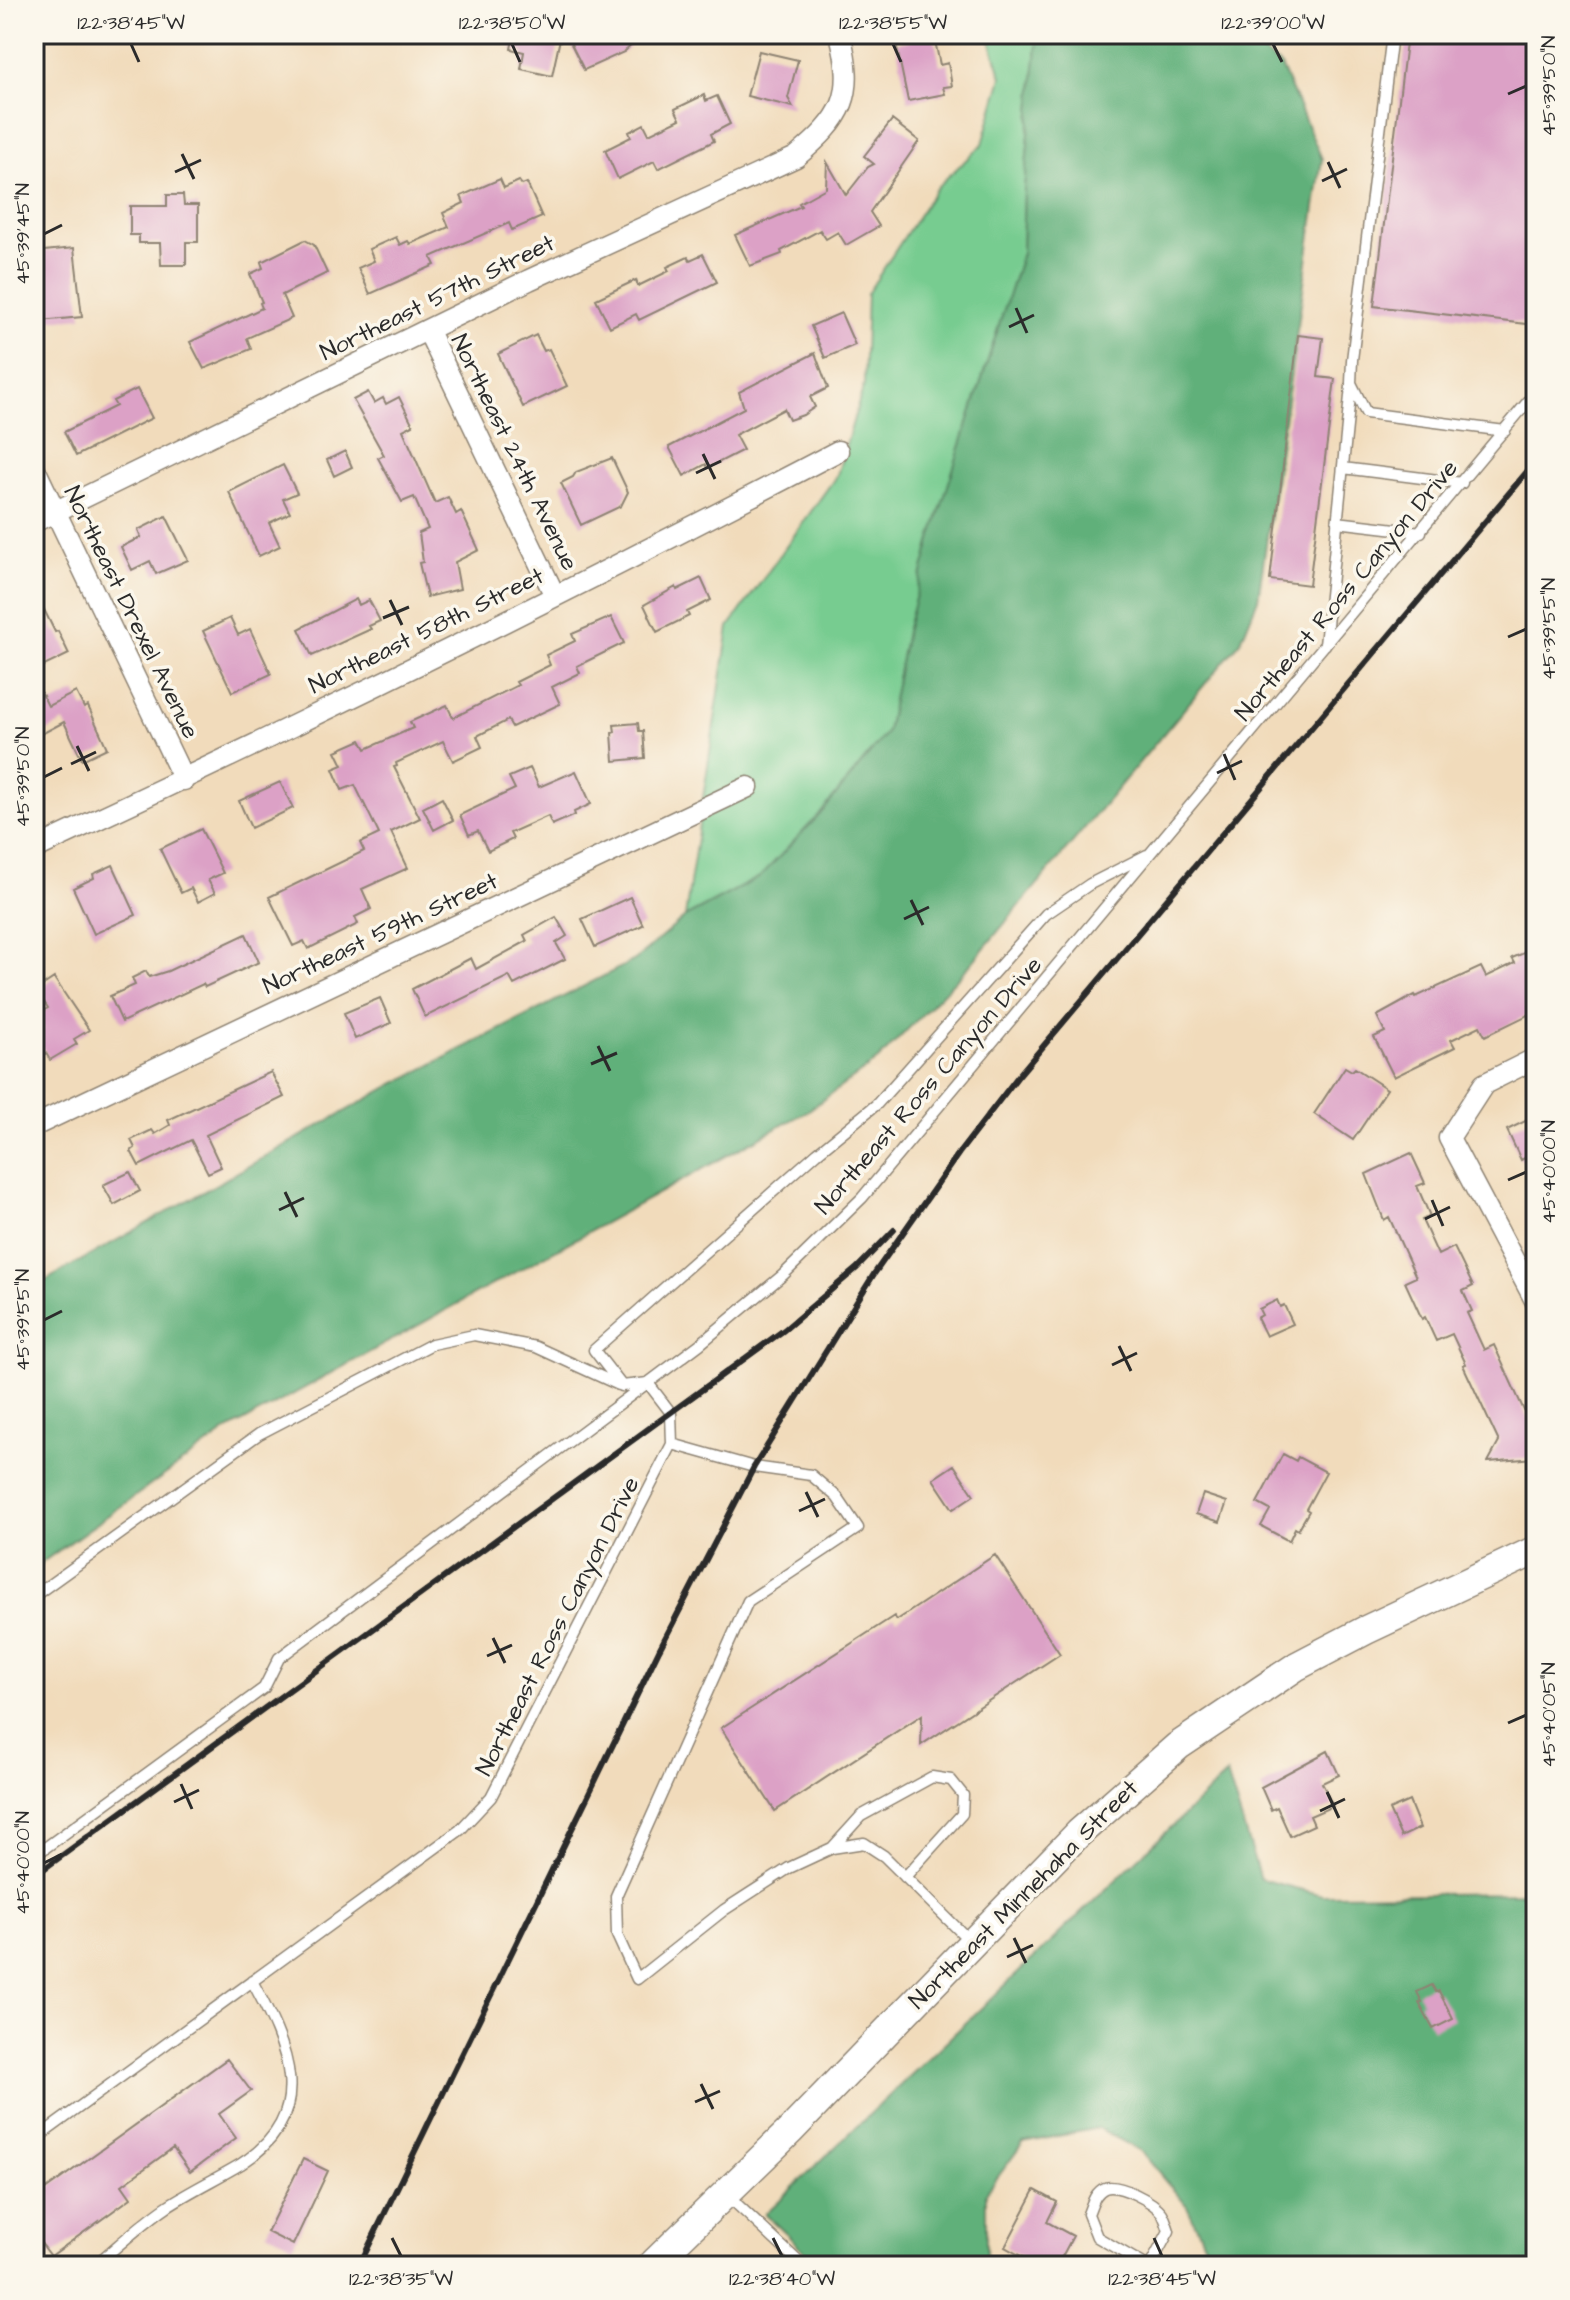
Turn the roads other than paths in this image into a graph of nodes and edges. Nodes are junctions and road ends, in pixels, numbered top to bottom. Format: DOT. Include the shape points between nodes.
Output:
graph roads {
  1 [pos="840,34"];
  2 [pos="1392,34"];
  3 [pos="428,331"];
  4 [pos="1351,383"];
  5 [pos="1536,392"];
  6 [pos="1505,431"];
  7 [pos="838,451"];
  8 [pos="34,467"];
  9 [pos="1343,468"];
  10 [pos="1462,483"];
  11 [pos="54,512"];
  12 [pos="34,522"];
  13 [pos="1337,522"];
  14 [pos="1421,532"];
  15 [pos="555,596"];
  16 [pos="1325,647"];
  17 [pos="184,780"];
  18 [pos="748,787"];
  19 [pos="34,849"];
  20 [pos="1152,853"];
  21 [pos="1536,1058"];
  22 [pos="34,1126"];
  23 [pos="1536,1302"];
  24 [pos="648,1383"];
  25 [pos="622,1386"];
  26 [pos="672,1444"];
  27 [pos="1536,1550"];
  28 [pos="34,1596"];
  29 [pos="832,1848"];
  30 [pos="34,1856"];
  31 [pos="905,1877"];
  32 [pos="971,1942"];
  33 [pos="252,1981"];
  34 [pos="34,2140"];
  35 [pos="726,2194"];
  36 [pos="94,2266"];
  37 [pos="651,2266"];
  38 [pos="803,2266"];
  39 [pos="1148,2266"];
  1 -- 3 [label="street, Northeast 57th Street" via="849,69 844,99 826,132 796,157"];
  2 -- 4 [label="lane"];
  3 -- 11 [label="street, Northeast 57th Street"];
  3 -- 15 [label="street, Northeast 24th Avenue"];
  4 -- 6 [label="lane" via="1366,413"];
  4 -- 9 [label="lane"];
  5 -- 6 [label="lane, Northeast Ross Canyon Drive"];
  6 -- 10 [label="lane, Northeast Ross Canyon Drive"];
  7 -- 15 [label="street, Northeast 58th Street"];
  8 -- 11 [label="street, Northeast Drexel Avenue"];
  9 -- 10 [label="lane"];
  9 -- 13 [label="lane"];
  10 -- 14 [label="lane, Northeast Ross Canyon Drive"];
  11 -- 12 [label="street, Northeast 57th Street"];
  11 -- 17 [label="street, Northeast Drexel Avenue"];
  13 -- 14 [label="lane"];
  13 -- 16 [label="lane"];
  14 -- 16 [label="lane, Northeast Ross Canyon Drive"];
  15 -- 17 [label="street, Northeast 58th Street"];
  16 -- 20 [label="lane, Northeast Ross Canyon Drive"];
  17 -- 19 [label="street, Northeast 58th Street"];
  18 -- 22 [label="street, Northeast 59th Street"];
  20 -- 24 [label="lane, Northeast Ross Canyon Drive" via="862,1198 783,1275"];
  20 -- 25 [label="lane" via="1090,884 1046,914 877,1104 594,1350"];
  21 -- 23 [label="street" via="1484,1084 1449,1138"];
  24 -- 25 [label="lane"];
  24 -- 26 [label="lane" via="671,1413"];
  24 -- 30 [label="lane, Northeast Ross Canyon Drive" via="279,1658 264,1688"];
  25 -- 28 [label="lane" via="536,1347 474,1335 432,1344 259,1434"];
  26 -- 29 [label="lane" via="754,1467 811,1475 837,1497 858,1528 748,1601 616,1896 617,1935 637,1979 724,1910 789,1868"];
  26 -- 33 [label="lane, Northeast Ross Canyon Drive" via="491,1797 460,1830"];
  27 -- 32 [label="main road, Northeast Minnehaha Street" via="1352,1637 1231,1708 1118,1797"];
  29 -- 31 [label="lane" via="864,1843"];
  29 -- 31 [label="lane" via="861,1816 932,1777 951,1780 963,1795 962,1814"];
  31 -- 32 [label="lane"];
  32 -- 35 [label="main road, Northeast Minnehaha Street"];
  33 -- 34 [label="lane, Northeast Ross Canyon Drive"];
  33 -- 36 [label="lane" via="284,2043 290,2072 284,2119 272,2139 244,2162 166,2207"];
  35 -- 37 [label="main road, Northeast Minnehaha Street"];
  35 -- 38 [label="lane"];
  39 -- 39 [label="lane" via="1097,2237 1088,2214 1105,2188 1117,2186 1160,2210 1169,2231"];
}
